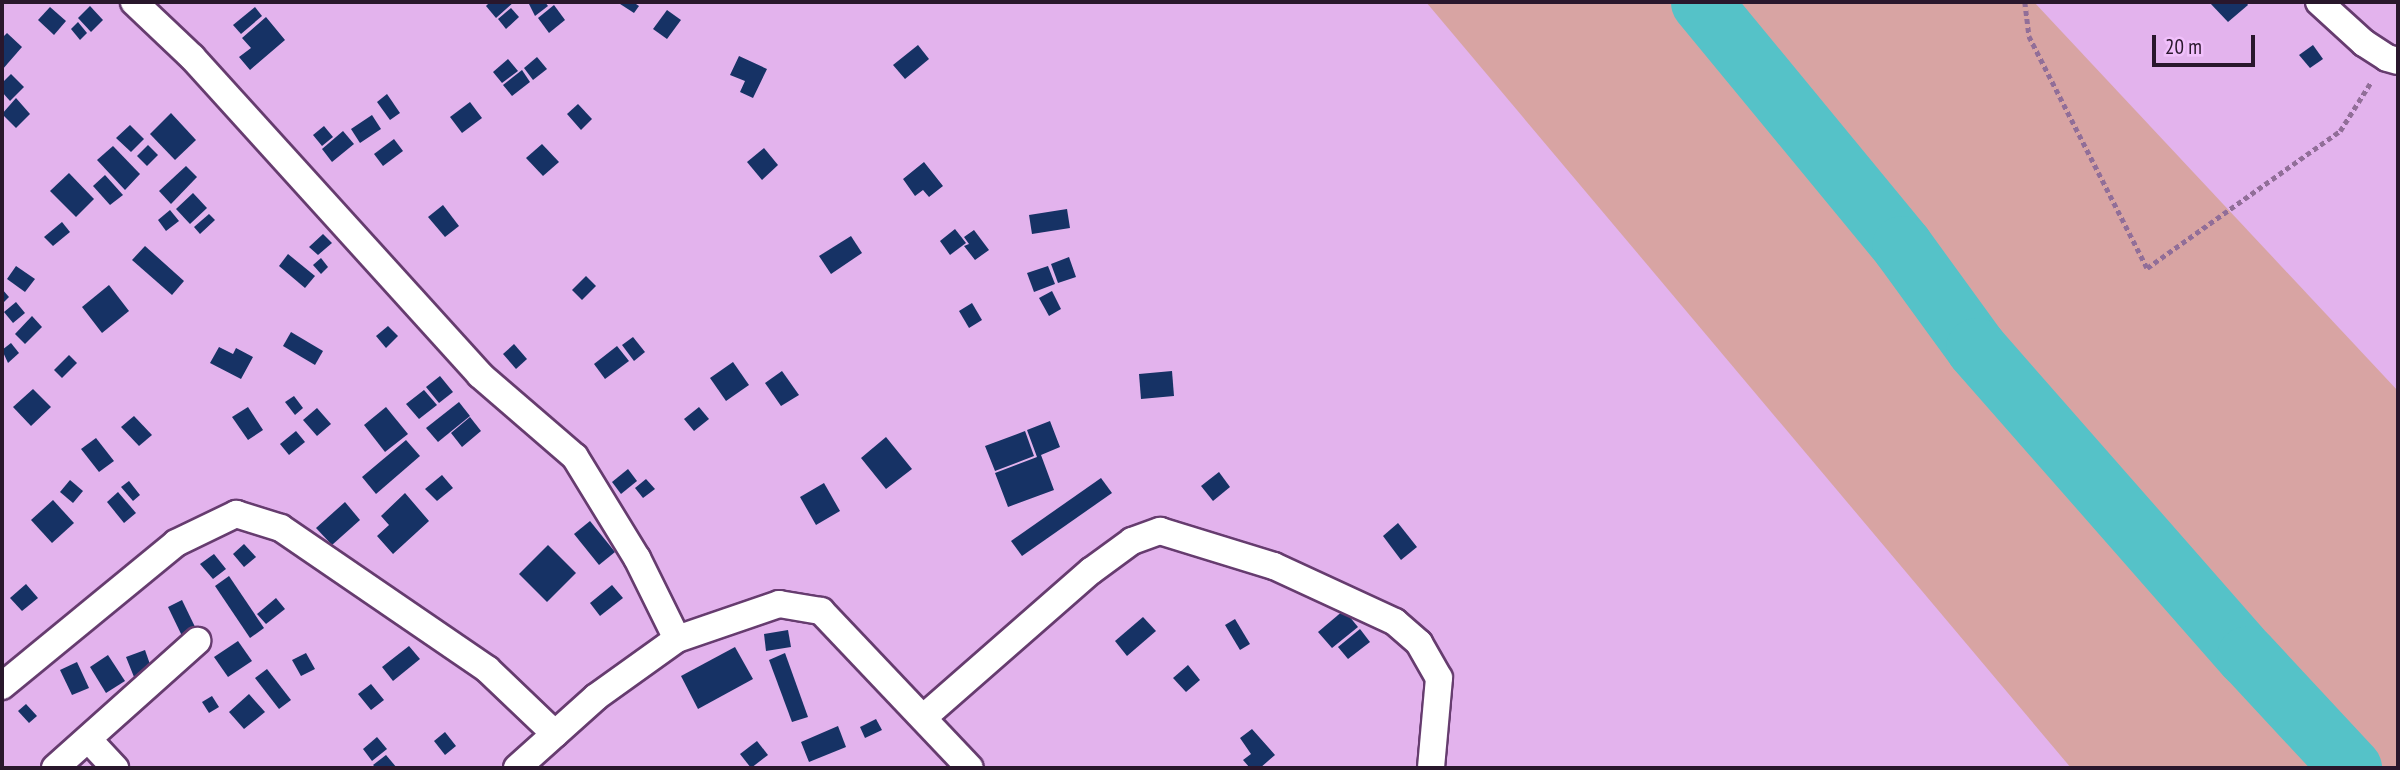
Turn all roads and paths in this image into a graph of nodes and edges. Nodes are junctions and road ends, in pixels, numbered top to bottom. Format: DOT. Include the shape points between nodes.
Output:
graph roads {
  1 [pos="134,2"];
  2 [pos="2025,2"];
  3 [pos="2319,2"];
  4 [pos="2393,59"];
  5 [pos="677,639"];
  6 [pos="197,641"];
  7 [pos="2,686"];
  8 [pos="924,717"];
  9 [pos="555,734"];
  10 [pos="88,739"];
  11 [pos="55,768"];
  12 [pos="115,768"];
  13 [pos="517,768"];
  14 [pos="970,768"];
  15 [pos="1431,768"];
  1 -- 5 [label="street" via="192,57 480,375 575,457 637,558"];
  2 -- 4 [label="path" via="2029,36 2147,268 2340,131"];
  3 -- 4 [label="street" via="2364,43"];
  5 -- 8 [label="street" via="779,604 821,611"];
  5 -- 9 [label="street" via="596,697"];
  6 -- 10 [label="street"];
  7 -- 9 [label="street" via="176,543 236,514 281,528 487,669"];
  8 -- 14 [label="street"];
  8 -- 15 [label="street" via="1091,571 1132,541 1160,531 1273,566 1395,622 1419,643 1439,678"];
  9 -- 13 [label="street"];
  10 -- 11 [label="street"];
  10 -- 12 [label="street"];
}
